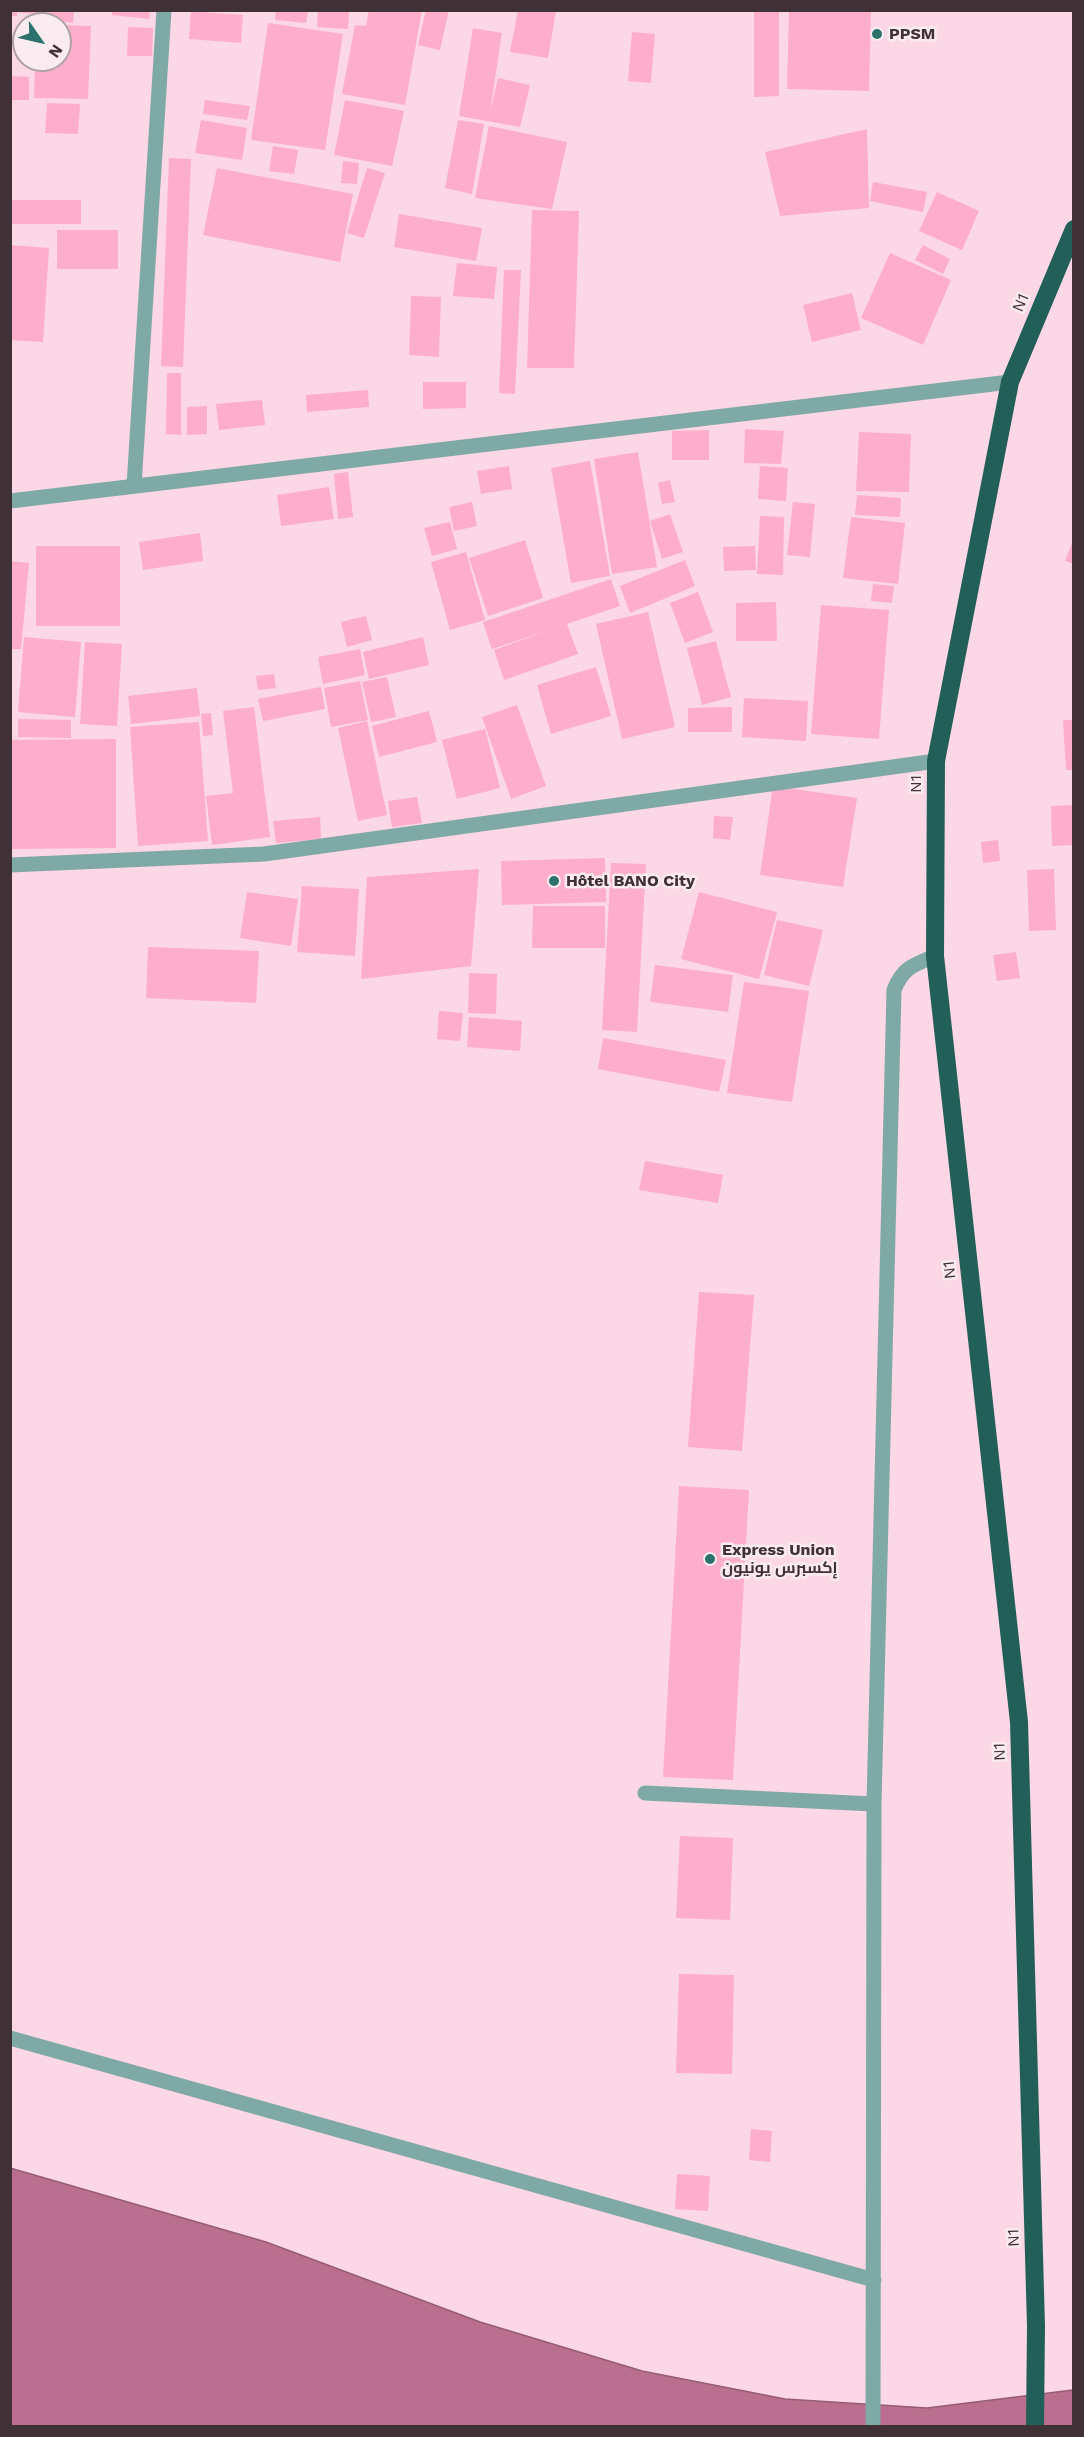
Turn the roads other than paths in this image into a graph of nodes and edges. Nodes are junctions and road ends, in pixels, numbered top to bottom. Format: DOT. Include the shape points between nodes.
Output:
graph roads {
  1 [pos="164,10"];
  2 [pos="1074,228"];
  3 [pos="1010,382"];
  4 [pos="134,486"];
  5 [pos="10,501"];
  6 [pos="936,761"];
  7 [pos="10,865"];
  8 [pos="935,956"];
  9 [pos="645,1793"];
  10 [pos="874,1804"];
  11 [pos="10,2038"];
  12 [pos="874,2280"];
  13 [pos="873,2427"];
  14 [pos="1035,2427"];
  1 -- 4 [label="street"];
  2 -- 3 [label="highway, N1"];
  3 -- 4 [label="street"];
  3 -- 6 [label="highway, N1"];
  4 -- 5 [label="street"];
  6 -- 7 [label="street" via="264,854"];
  6 -- 8 [label="highway, N1"];
  8 -- 10 [label="street" via="906,968 894,990"];
  8 -- 14 [label="highway, N1" via="1019,1722 1036,2326"];
  9 -- 10 [label="street"];
  10 -- 12 [label="street"];
  11 -- 12 [label="street"];
  12 -- 13 [label="street"];
}
